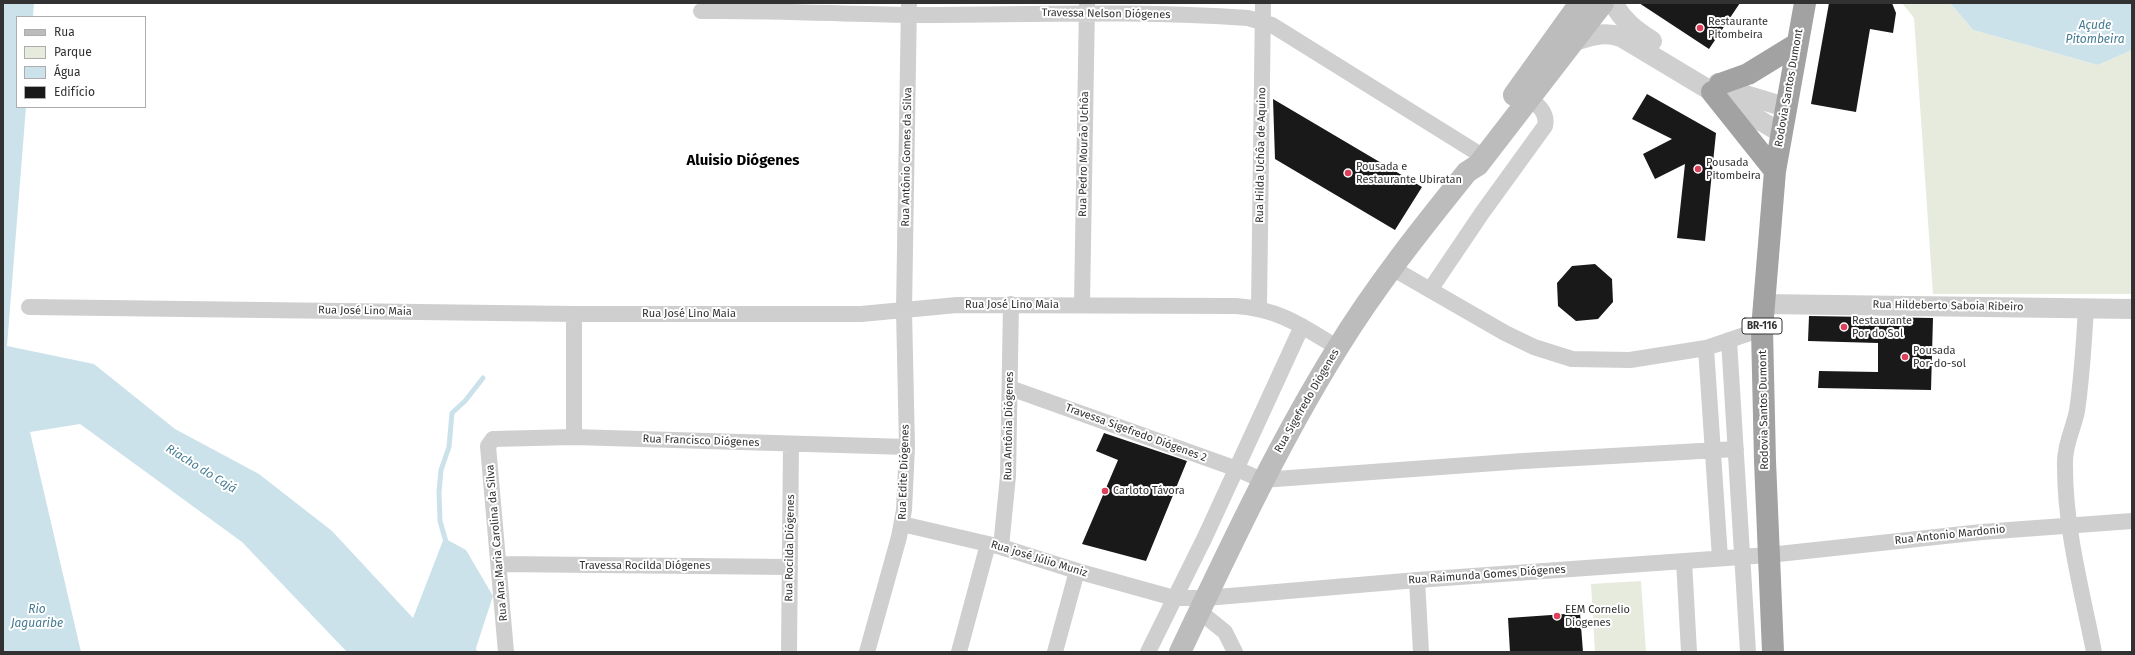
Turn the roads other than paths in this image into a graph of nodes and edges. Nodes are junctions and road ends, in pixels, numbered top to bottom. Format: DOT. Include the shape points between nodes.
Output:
graph roads {
  1 [pos="1263,3"];
  2 [pos="1580,3"];
  3 [pos="1603,3"];
  4 [pos="1613,3"];
  5 [pos="1805,3"];
  6 [pos="745,7"];
  7 [pos="1087,8"];
  8 [pos="909,9"];
  9 [pos="701,11"];
  10 [pos="1262,22"];
  11 [pos="1572,42"];
  12 [pos="1797,44"];
  13 [pos="1716,88"];
  14 [pos="1529,98"];
  15 [pos="1785,107"];
  16 [pos="1781,133"];
  17 [pos="1479,154"];
  18 [pos="1775,171"];
  19 [pos="1392,268"];
  20 [pos="1430,290"];
  21 [pos="1011,304"];
  22 [pos="1082,304"];
  23 [pos="1763,304"];
  24 [pos="29,307"];
  25 [pos="1259,307"];
  26 [pos="2086,308"];
  27 [pos="2132,309"];
  28 [pos="904,310"];
  29 [pos="574,314"];
  30 [pos="1302,326"];
  31 [pos="1762,329"];
  32 [pos="1729,340"];
  33 [pos="1338,348"];
  34 [pos="1706,348"];
  35 [pos="1010,388"];
  36 [pos="574,437"];
  37 [pos="496,438"];
  38 [pos="791,444"];
  39 [pos="907,447"];
  40 [pos="1736,449"];
  41 [pos="1713,450"];
  42 [pos="1237,469"];
  43 [pos="1262,480"];
  44 [pos="2132,521"];
  45 [pos="902,524"];
  46 [pos="2070,526"];
  47 [pos="994,545"];
  48 [pos="1769,555"];
  49 [pos="1744,556"];
  50 [pos="1720,558"];
  51 [pos="1684,561"];
  52 [pos="499,564"];
  53 [pos="790,567"];
  54 [pos="1077,571"];
  55 [pos="1418,580"];
  56 [pos="1174,598"];
  57 [pos="1203,605"];
  58 [pos="506,652"];
  59 [pos="789,652"];
  60 [pos="867,652"];
  61 [pos="959,652"];
  62 [pos="1055,652"];
  63 [pos="1148,652"];
  64 [pos="1180,652"];
  65 [pos="1234,652"];
  66 [pos="1421,652"];
  67 [pos="1689,652"];
  68 [pos="1748,652"];
  69 [pos="1773,652"];
  70 [pos="2094,652"];
  1 -- 10 [label="street, Rua Hilda Uchôa de Aquino"];
  2 -- 17 [label="main road"];
  3 -- 11 [label="main road"];
  4 -- 13 [label="street" via="1630,26"];
  5 -- 12 [label="highway, Rodovia Santos Dumont / BR-116"];
  6 -- 8 [label="street, Travessa Nelson Diógenes"];
  6 -- 9 [label="street, Travessa Nelson Diógenes"];
  7 -- 8 [label="street, Travessa Nelson Diógenes"];
  7 -- 10 [label="street, Travessa Nelson Diógenes" via="1234,17"];
  7 -- 22 [label="street, Rua Pedro Mourão Uchôa"];
  8 -- 28 [label="street, Rua Antônio Gomes da Silva"];
  10 -- 17 [label="street, Travessa Nelson Diógenes" via="1289,35"];
  10 -- 25 [label="street, Rua Hilda Uchôa de Aquino"];
  11 -- 13 [label="street" via="1589,36 1612,34"];
  11 -- 14 [label="main road"];
  12 -- 13 [label="highway" via="1748,74"];
  12 -- 15 [label="highway, Rodovia Santos Dumont / BR-116"];
  13 -- 15 [label="street"];
  13 -- 16 [label="street"];
  13 -- 18 [label="highway"];
  14 -- 17 [label="main road"];
  14 -- 20 [label="street" via="1547,118 1545,126"];
  15 -- 16 [label="highway, Rodovia Santos Dumont / BR-116"];
  16 -- 18 [label="highway, Rodovia Santos Dumont / BR-116"];
  17 -- 19 [label="main road, Rua Sigefredo Diógenes" via="1474,168 1468,172"];
  18 -- 23 [label="highway, Rodovia Santos Dumont / BR-116"];
  19 -- 20 [label="street"];
  19 -- 33 [label="main road, Rua Sigefredo Diógenes"];
  20 -- 34 [label="street" via="1505,333 1534,347 1572,359 1630,360"];
  21 -- 22 [label="street, Rua José Lino Maia"];
  21 -- 28 [label="street, Rua José Lino Maia" via="930,306"];
  21 -- 35 [label="street, Rua Antônia Diógenes"];
  22 -- 25 [label="street, Rua José Lino Maia"];
  23 -- 26 [label="street, Rua Hildeberto Saboia Ribeiro"];
  23 -- 31 [label="highway, Rodovia Santos Dumont / BR-116"];
  24 -- 29 [label="street, Rua José Lino Maia"];
  25 -- 30 [label="street, Rua José Lino Maia"];
  26 -- 27 [label="street, Rua Hildeberto Saboia Ribeiro"];
  26 -- 46 [label="street" via="2080,394 2066,448"];
  28 -- 29 [label="street, Rua José Lino Maia" via="861,314"];
  28 -- 39 [label="street, Rua Edite Diógenes"];
  29 -- 36 [label="street"];
  30 -- 33 [label="street, Rua José Lino Maia"];
  30 -- 42 [label="street"];
  31 -- 32 [label="street"];
  31 -- 48 [label="highway, Rodovia Santos Dumont / BR-116"];
  32 -- 34 [label="street"];
  32 -- 40 [label="street"];
  33 -- 43 [label="main road, Rua Sigefredo Diógenes"];
  34 -- 41 [label="street"];
  35 -- 42 [label="street, Travessa Sigefredo Diógenes 2"];
  35 -- 47 [label="street, Rua Antônia Diógenes" via="1008,476"];
  36 -- 37 [label="street, Rua Francisco Diógenes"];
  36 -- 38 [label="street, Rua Francisco Diógenes"];
  37 -- 52 [label="street, Rua Ana Maria Carolina da Silva" via="490,441 488,446"];
  38 -- 39 [label="street, Rua Francisco Diógenes"];
  38 -- 53 [label="street, Rua Rocilda Diógenes"];
  39 -- 45 [label="street, Rua Edite Diógenes"];
  40 -- 41 [label="street"];
  40 -- 49 [label="street"];
  41 -- 43 [label="street"];
  41 -- 50 [label="street"];
  42 -- 43 [label="street, Travessa Sigefredo Diógenes 2"];
  42 -- 56 [label="street"];
  43 -- 57 [label="main road, Rua Sigefredo Diógenes"];
  44 -- 46 [label="street, Rua Antonio Mardonio"];
  45 -- 47 [label="street, Rua josé Júlio Muniz"];
  45 -- 60 [label="street, Rua Edite Diógenes"];
  46 -- 48 [label="street, Rua Antonio Mardonio" via="1982,532"];
  46 -- 70 [label="street"];
  47 -- 54 [label="street, Rua josé Júlio Muniz"];
  47 -- 61 [label="street, Rua Antônia Diógenes"];
  48 -- 49 [label="street, Rua Raimunda Gomes Diógenes"];
  48 -- 69 [label="highway, Rodovia Santos Dumont / BR-116"];
  49 -- 50 [label="street, Rua Raimunda Gomes Diógenes"];
  49 -- 68 [label="street"];
  50 -- 51 [label="street, Rua Raimunda Gomes Diógenes"];
  51 -- 55 [label="street, Rua Raimunda Gomes Diógenes"];
  51 -- 67 [label="street"];
  52 -- 53 [label="street, Travessa Rocilda Diógenes"];
  52 -- 58 [label="street, Rua Ana Maria Carolina da Silva"];
  53 -- 59 [label="street, Rua Rocilda Diógenes"];
  54 -- 56 [label="street, Rua josé Júlio Muniz"];
  54 -- 62 [label="street"];
  55 -- 57 [label="street, Rua Raimunda Gomes Diógenes"];
  55 -- 66 [label="street"];
  56 -- 57 [label="street, Rua josé Júlio Muniz"];
  56 -- 63 [label="street"];
  57 -- 64 [label="main road, Rua Sigefredo Diógenes"];
  57 -- 65 [label="street" via="1225,632"];
}
